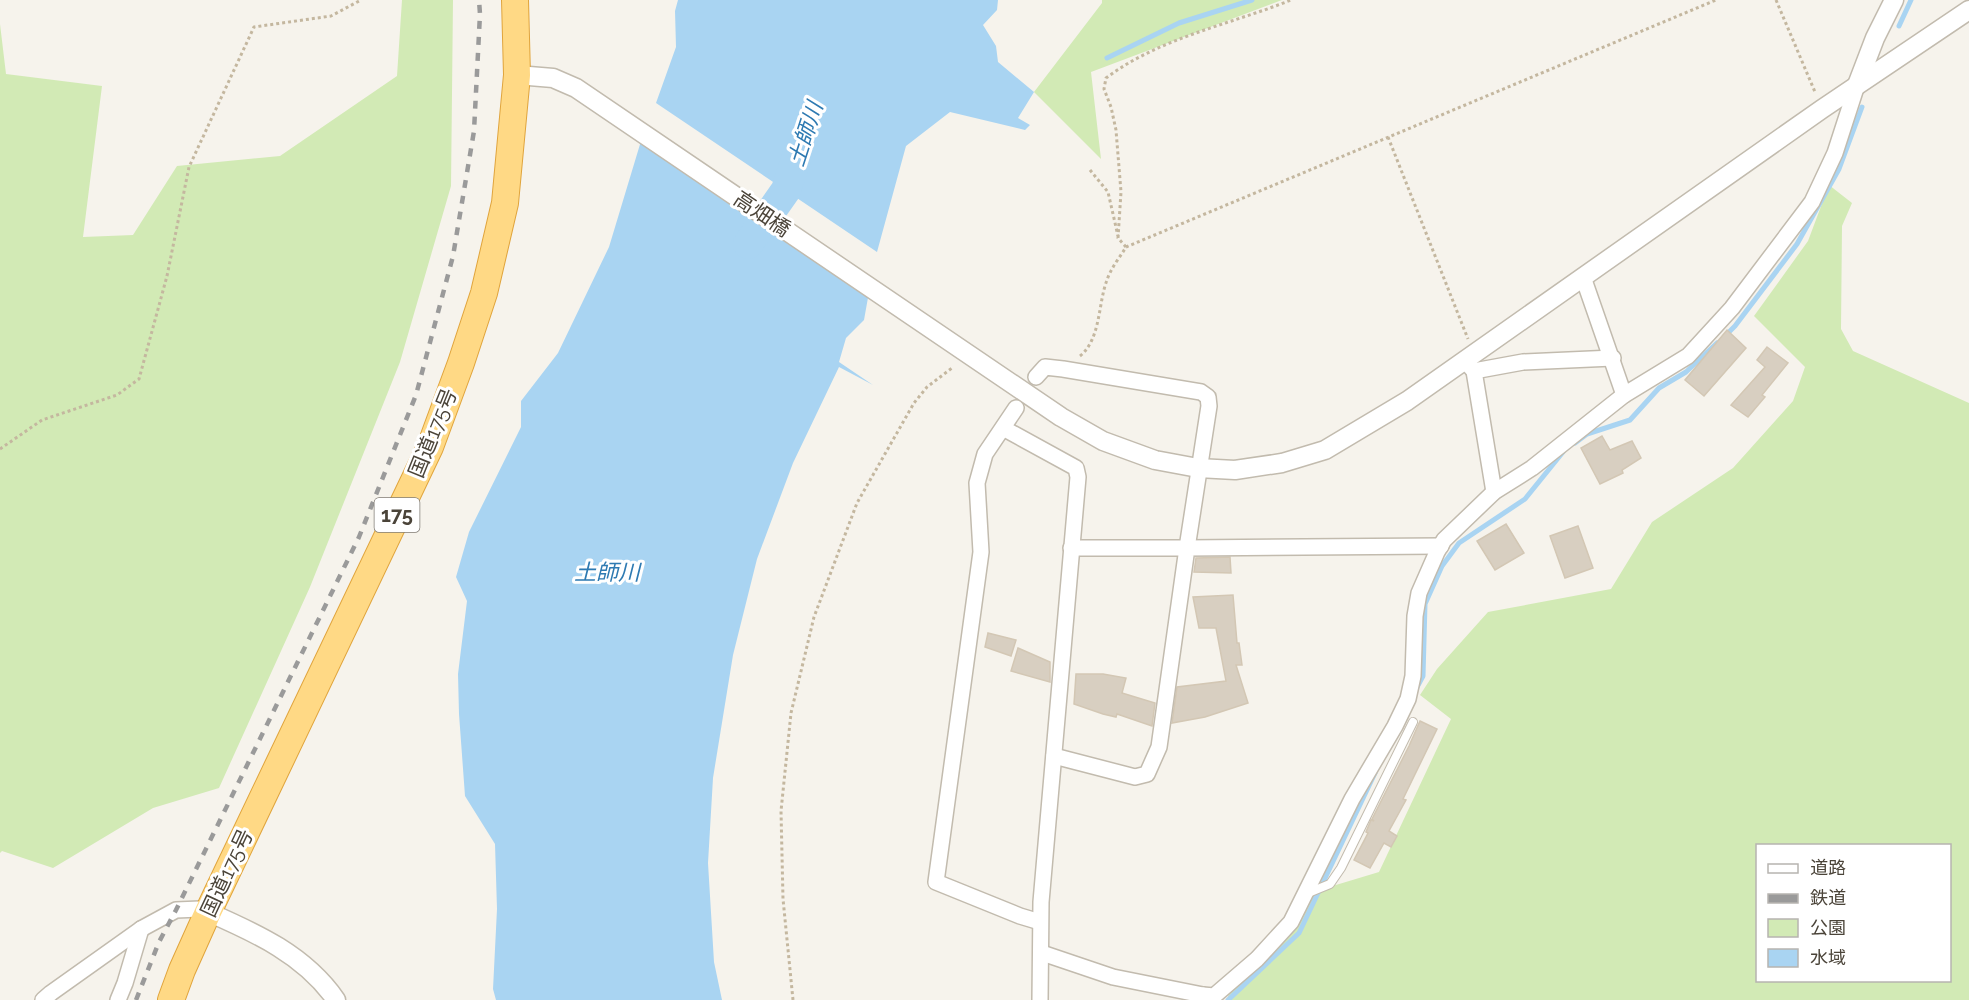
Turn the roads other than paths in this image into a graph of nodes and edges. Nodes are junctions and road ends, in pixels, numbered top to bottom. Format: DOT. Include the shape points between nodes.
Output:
graph roads {
  1 [pos="515,0"];
  2 [pos="1893,0"];
  3 [pos="1969,10"];
  4 [pos="517,75"];
  5 [pos="1857,85"];
  6 [pos="1583,277"];
  7 [pos="1470,358"];
  8 [pos="1613,358"];
  9 [pos="1036,377"];
  10 [pos="1624,395"];
  11 [pos="1016,408"];
  12 [pos="1003,428"];
  13 [pos="1198,468"];
  14 [pos="1494,492"];
  15 [pos="1441,546"];
  16 [pos="1071,548"];
  17 [pos="1186,548"];
  18 [pos="1413,722"];
  19 [pos="1054,756"];
  20 [pos="1305,894"];
  21 [pos="208,912"];
  22 [pos="1040,922"];
  23 [pos="141,929"];
  24 [pos="1042,953"];
  25 [pos="1204,998"];
  26 [pos="44,1000"];
  27 [pos="118,1000"];
  28 [pos="171,1000"];
  29 [pos="336,1000"];
  30 [pos="1040,1000"];
  1 -- 4 [label="highway, 国道175号 / 175"];
  2 -- 5 [label="street"];
  3 -- 5 [label="street, 高畑橋"];
  4 -- 13 [label="street, 高畑橋" via="553,78 576,88 1061,417 1103,441 1155,460"];
  4 -- 21 [label="highway, 国道175号 / 175" via="506,203 484,293 430,447"];
  5 -- 6 [label="street, 高畑橋"];
  5 -- 10 [label="street" via="1835,153 1812,202 1732,308 1688,356"];
  6 -- 7 [label="street, 高畑橋"];
  6 -- 8 [label="street"];
  7 -- 8 [label="street" via="1522,362"];
  7 -- 13 [label="street, 高畑橋" via="1325,450 1282,463 1235,470"];
  7 -- 14 [label="street"];
  8 -- 10 [label="street"];
  9 -- 13 [label="street" via="1045,367 1201,392 1208,397 1209,406"];
  10 -- 14 [label="street" via="1532,468"];
  11 -- 12 [label="street"];
  12 -- 16 [label="street" via="1076,468"];
  12 -- 22 [label="street" via="986,454 977,483 981,552 936,882"];
  13 -- 17 [label="street"];
  14 -- 15 [label="street"];
  15 -- 17 [label="street"];
  15 -- 20 [label="street" via="1419,593 1408,699"];
  16 -- 17 [label="street"];
  16 -- 19 [label="street"];
  17 -- 19 [label="street" via="1159,747 1147,774 1135,777"];
  18 -- 20 [label="lane" via="1341,868 1330,884"];
  19 -- 22 [label="street"];
  20 -- 25 [label="street" via="1290,922 1257,959 1214,996"];
  21 -- 23 [label="street" via="176,910"];
  21 -- 28 [label="highway, 国道175号 / 175"];
  21 -- 29 [label="street" via="291,954"];
  22 -- 24 [label="street"];
  23 -- 26 [label="street"];
  23 -- 27 [label="street"];
  24 -- 25 [label="street" via="1113,977"];
  24 -- 30 [label="street"];
}
